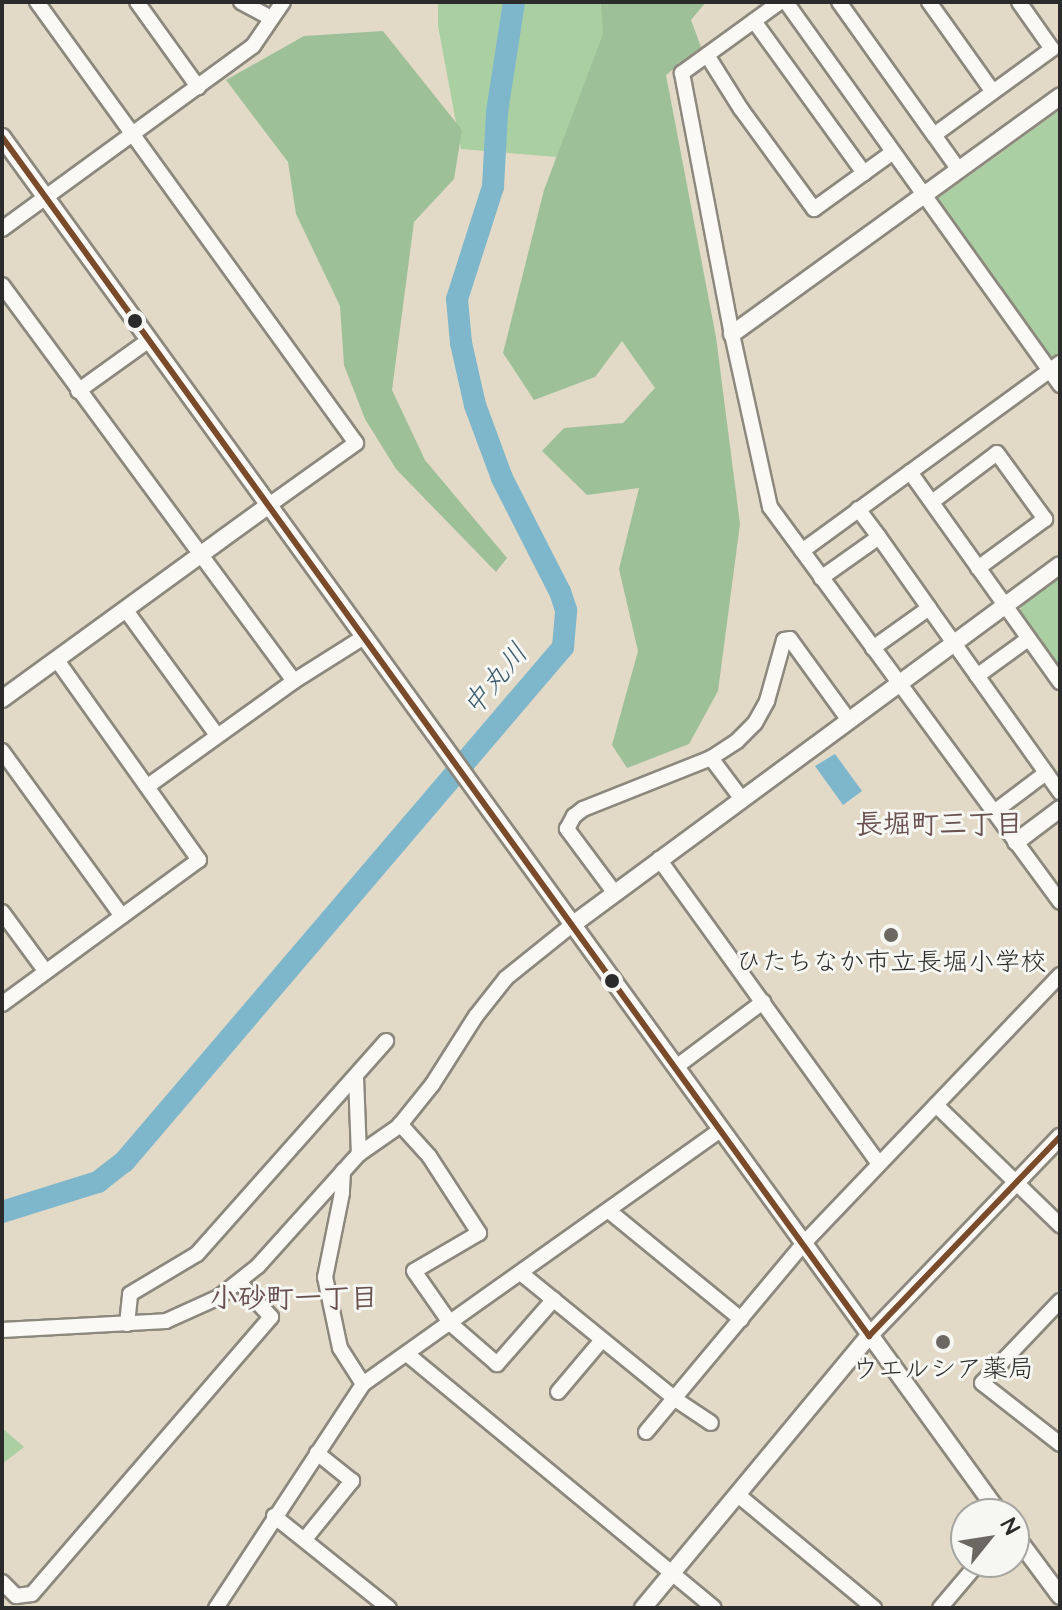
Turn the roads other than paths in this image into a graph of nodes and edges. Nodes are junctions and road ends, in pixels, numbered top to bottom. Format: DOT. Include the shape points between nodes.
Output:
graph roads {
  1 [pos="37,2"];
  2 [pos="137,2"];
  3 [pos="241,2"];
  4 [pos="283,2"];
  5 [pos="783,2"];
  6 [pos="839,2"];
  7 [pos="929,2"];
  8 [pos="1019,2"];
  9 [pos="271,18"];
  10 [pos="754,21"];
  11 [pos="707,55"];
  12 [pos="198,87"];
  13 [pos="993,92"];
  14 [pos="1060,97"];
  15 [pos="133,134"];
  16 [pos="934,135"];
  17 [pos="2,137"];
  18 [pos="893,152"];
  19 [pos="959,170"];
  20 [pos="864,173"];
  21 [pos="924,196"];
  22 [pos="45,197"];
  23 [pos="2,229"];
  24 [pos="2,285"];
  25 [pos="732,334"];
  26 [pos="149,340"];
  27 [pos="1055,366"];
  28 [pos="1060,385"];
  29 [pos="78,391"];
  30 [pos="910,472"];
  31 [pos="932,502"];
  32 [pos="269,505"];
  33 [pos="858,509"];
  34 [pos="879,537"];
  35 [pos="802,551"];
  36 [pos="201,555"];
  37 [pos="1060,565"];
  38 [pos="978,568"];
  39 [pos="821,578"];
  40 [pos="1004,605"];
  41 [pos="929,608"];
  42 [pos="125,609"];
  43 [pos="364,637"];
  44 [pos="1028,639"];
  45 [pos="953,642"];
  46 [pos="873,648"];
  47 [pos="57,660"];
  48 [pos="977,676"];
  49 [pos="294,681"];
  50 [pos="1060,682"];
  51 [pos="899,683"];
  52 [pos="2,699"];
  53 [pos="848,719"];
  54 [pos="217,735"];
  55 [pos="2,751"];
  56 [pos="711,758"];
  57 [pos="1046,773"];
  58 [pos="148,786"];
  59 [pos="1060,792"];
  60 [pos="741,798"];
  61 [pos="1060,809"];
  62 [pos="994,812"];
  63 [pos="1016,842"];
  64 [pos="659,859"];
  65 [pos="614,892"];
  66 [pos="1060,902"];
  67 [pos="2,912"];
  68 [pos="122,916"];
  69 [pos="572,925"];
  70 [pos="46,972"];
  71 [pos="1060,975"];
  72 [pos="763,1002"];
  73 [pos="2,1004"];
  74 [pos="386,1041"];
  75 [pos="676,1067"];
  76 [pos="356,1077"];
  77 [pos="936,1105"];
  78 [pos="400,1124"];
  79 [pos="720,1130"];
  80 [pos="1060,1137"];
  81 [pos="359,1154"];
  82 [pos="879,1164"];
  83 [pos="343,1171"];
  84 [pos="1016,1182"];
  85 [pos="609,1211"];
  86 [pos="1060,1225"];
  87 [pos="803,1244"];
  88 [pos="522,1274"];
  89 [pos="239,1282"];
  90 [pos="554,1299"];
  91 [pos="1060,1301"];
  92 [pos="741,1319"];
  93 [pos="127,1324"];
  94 [pos="451,1324"];
  95 [pos="2,1330"];
  96 [pos="869,1336"];
  97 [pos="602,1340"];
  98 [pos="407,1354"];
  99 [pos="363,1384"];
  100 [pos="558,1392"];
  101 [pos="675,1399"];
  102 [pos="711,1423"];
  103 [pos="646,1432"];
  104 [pos="1060,1444"];
  105 [pos="317,1453"];
  106 [pos="738,1495"];
  107 [pos="988,1498"];
  108 [pos="274,1516"];
  109 [pos="305,1539"];
  110 [pos="1030,1556"];
  111 [pos="671,1573"];
  112 [pos="965,1578"];
  113 [pos="2,1582"];
  114 [pos="1060,1596"];
  115 [pos="216,1608"];
  116 [pos="389,1608"];
  117 [pos="643,1608"];
  118 [pos="714,1608"];
  119 [pos="874,1608"];
  120 [pos="940,1608"];
  1 -- 15 [label="street"];
  2 -- 12 [label="street"];
  3 -- 9 [label="street"];
  4 -- 9 [label="street"];
  5 -- 10 [label="street"];
  5 -- 18 [label="street"];
  6 -- 16 [label="street"];
  7 -- 13 [label="street"];
  8 -- 13 [label="street" via="1052,49"];
  9 -- 12 [label="street" via="253,46"];
  10 -- 11 [label="street"];
  10 -- 20 [label="street"];
  11 -- 20 [label="street" via="814,209"];
  11 -- 25 [label="street" via="682,73"];
  12 -- 15 [label="street"];
  13 -- 16 [label="street"];
  14 -- 19 [label="street"];
  15 -- 22 [label="street"];
  15 -- 32 [label="street" via="356,443"];
  16 -- 19 [label="street"];
  17 -- 22 [label="street"];
  18 -- 20 [label="street"];
  18 -- 21 [label="street"];
  19 -- 21 [label="street"];
  21 -- 25 [label="street"];
  21 -- 27 [label="street"];
  22 -- 23 [label="street"];
  22 -- 26 [label="street"];
  24 -- 29 [label="street"];
  25 -- 35 [label="street" via="770,507"];
  26 -- 29 [label="street"];
  26 -- 32 [label="street"];
  27 -- 28 [label="street"];
  27 -- 30 [label="street"];
  29 -- 36 [label="street"];
  30 -- 31 [label="street"];
  30 -- 33 [label="street"];
  31 -- 38 [label="street"];
  31 -- 38 [label="street" via="997,453 1045,519"];
  32 -- 36 [label="street"];
  32 -- 43 [label="street"];
  33 -- 34 [label="street"];
  33 -- 35 [label="street"];
  34 -- 39 [label="street"];
  34 -- 41 [label="street"];
  35 -- 39 [label="street"];
  36 -- 42 [label="street"];
  36 -- 49 [label="street"];
  37 -- 40 [label="street"];
  38 -- 40 [label="street"];
  39 -- 46 [label="street"];
  40 -- 44 [label="street"];
  40 -- 45 [label="street"];
  41 -- 45 [label="street"];
  41 -- 46 [label="street"];
  42 -- 47 [label="street"];
  42 -- 54 [label="street"];
  43 -- 49 [label="street"];
  43 -- 69 [label="street"];
  44 -- 48 [label="street"];
  44 -- 50 [label="street"];
  45 -- 48 [label="street"];
  45 -- 51 [label="street"];
  46 -- 51 [label="street"];
  47 -- 52 [label="street"];
  47 -- 58 [label="street"];
  48 -- 57 [label="street"];
  49 -- 54 [label="street"];
  51 -- 53 [label="street"];
  51 -- 62 [label="street"];
  53 -- 56 [label="street" via="790,639 784,640 767,701 755,723"];
  53 -- 60 [label="street"];
  54 -- 58 [label="street"];
  55 -- 68 [label="street"];
  56 -- 60 [label="street"];
  56 -- 65 [label="street" via="574,816 567,829"];
  57 -- 59 [label="street"];
  57 -- 62 [label="street"];
  58 -- 68 [label="street" via="199,860"];
  60 -- 64 [label="street"];
  61 -- 63 [label="street"];
  62 -- 63 [label="street"];
  63 -- 66 [label="street"];
  64 -- 65 [label="street"];
  64 -- 72 [label="street"];
  65 -- 69 [label="street"];
  67 -- 70 [label="street"];
  68 -- 70 [label="street"];
  69 -- 75 [label="street"];
  69 -- 78 [label="street" via="506,978"];
  70 -- 73 [label="street"];
  71 -- 77 [label="street"];
  72 -- 75 [label="street"];
  72 -- 82 [label="street"];
  74 -- 76 [label="street"];
  75 -- 79 [label="street"];
  76 -- 81 [label="street"];
  76 -- 93 [label="street" via="197,1254 130,1294"];
  77 -- 82 [label="street"];
  77 -- 84 [label="street"];
  78 -- 81 [label="street"];
  78 -- 94 [label="street" via="429,1156 479,1233 414,1271"];
  79 -- 85 [label="street"];
  79 -- 87 [label="street"];
  80 -- 84 [label="street"];
  81 -- 83 [label="street"];
  82 -- 87 [label="street"];
  83 -- 89 [label="street"];
  83 -- 99 [label="street" via="325,1277 340,1348"];
  84 -- 86 [label="street"];
  84 -- 96 [label="street"];
  85 -- 88 [label="street"];
  85 -- 92 [label="street"];
  87 -- 92 [label="street"];
  87 -- 96 [label="street"];
  88 -- 90 [label="street"];
  88 -- 94 [label="street"];
  89 -- 93 [label="street" via="189,1313"];
  89 -- 113 [label="street" via="271,1317 32,1594 16,1596"];
  90 -- 94 [label="street" via="497,1364"];
  90 -- 97 [label="street"];
  91 -- 104 [label="street" via="982,1383"];
  92 -- 101 [label="street"];
  93 -- 95 [label="street"];
  94 -- 98 [label="street"];
  96 -- 106 [label="street"];
  96 -- 107 [label="street"];
  97 -- 100 [label="street"];
  97 -- 101 [label="street"];
  98 -- 99 [label="street"];
  98 -- 111 [label="street"];
  99 -- 105 [label="street"];
  101 -- 102 [label="street"];
  101 -- 103 [label="street"];
  105 -- 108 [label="street"];
  105 -- 109 [label="street" via="352,1481"];
  106 -- 111 [label="street"];
  106 -- 119 [label="street"];
  108 -- 109 [label="street"];
  108 -- 115 [label="street"];
  109 -- 116 [label="street"];
  110 -- 114 [label="street"];
  111 -- 117 [label="street"];
  111 -- 118 [label="street"];
  112 -- 120 [label="street"];
}
